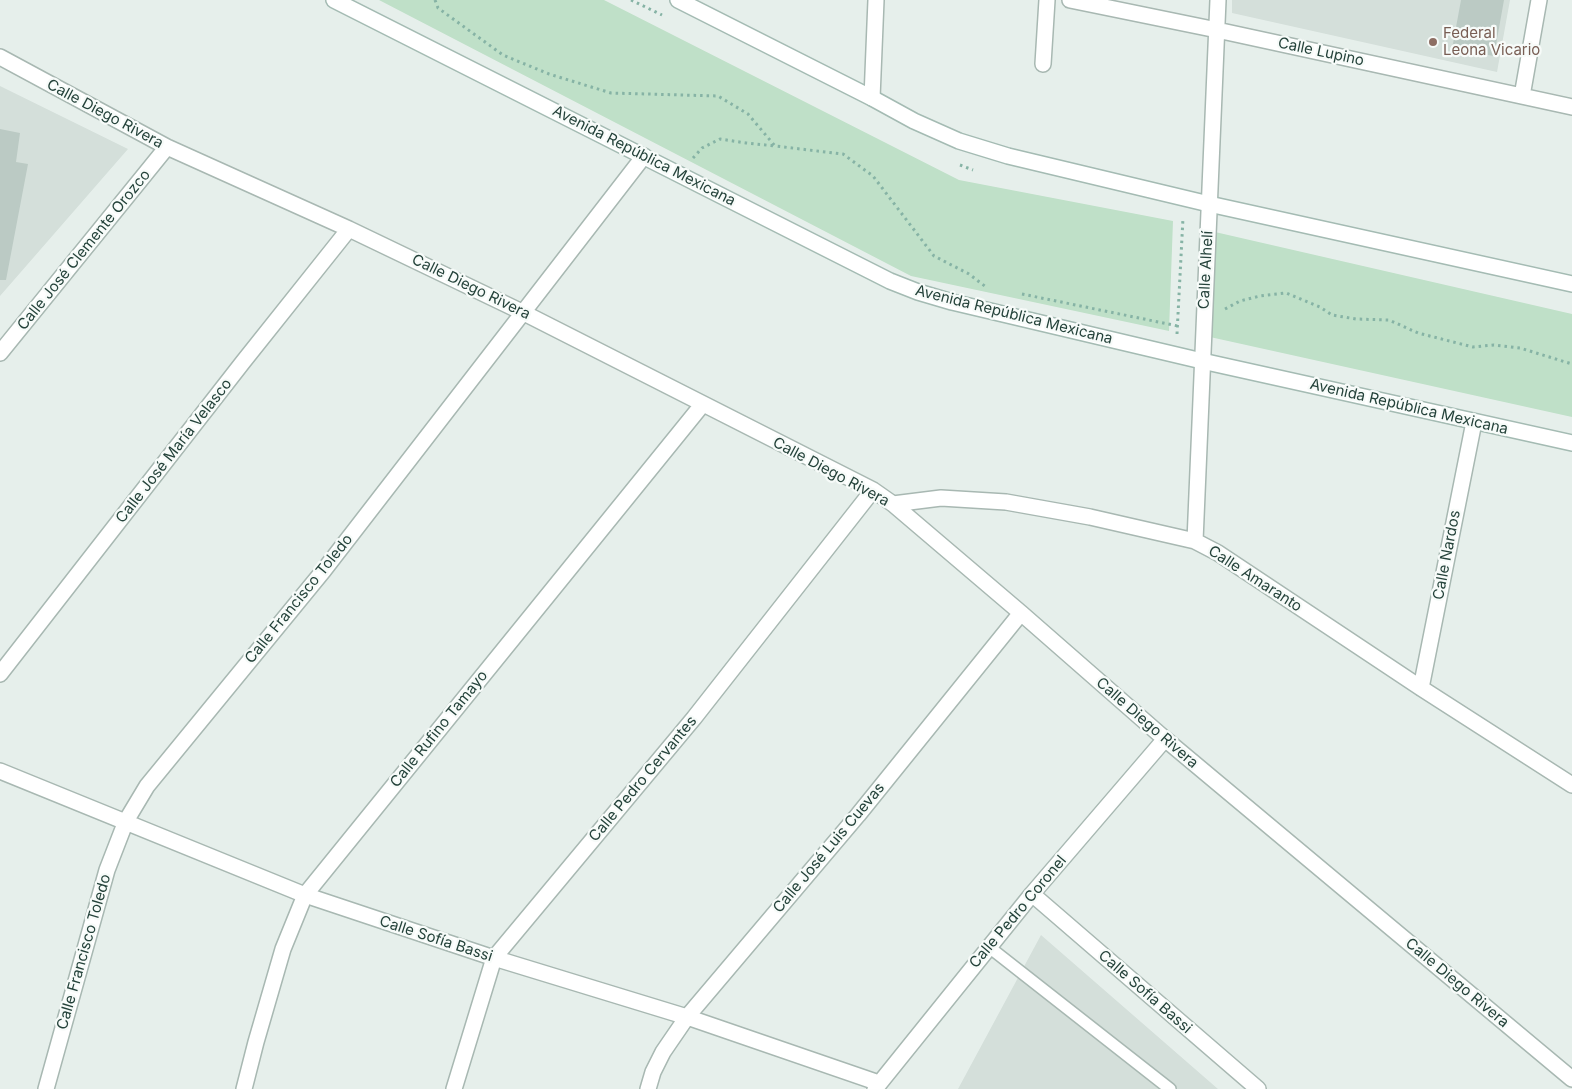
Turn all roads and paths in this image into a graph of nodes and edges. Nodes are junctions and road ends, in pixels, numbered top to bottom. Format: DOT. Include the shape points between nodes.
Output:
graph roads {
  1 [pos="334,0"];
  2 [pos="435,0"];
  3 [pos="631,0"];
  4 [pos="678,0"];
  5 [pos="876,0"];
  6 [pos="1047,0"];
  7 [pos="1070,0"];
  8 [pos="1218,0"];
  9 [pos="1539,0"];
  10 [pos="666,18"];
  11 [pos="1217,30"];
  12 [pos="0,57"];
  13 [pos="1043,64"];
  14 [pos="1522,96"];
  15 [pos="872,98"];
  16 [pos="1572,107"];
  17 [pos="775,146"];
  18 [pos="167,147"];
  19 [pos="644,156"];
  20 [pos="689,161"];
  21 [pos="956,164"];
  22 [pos="974,170"];
  23 [pos="1209,204"];
  24 [pos="1183,214"];
  25 [pos="350,229"];
  26 [pos="1572,284"];
  27 [pos="986,287"];
  28 [pos="1014,293"];
  29 [pos="1224,310"];
  30 [pos="524,312"];
  31 [pos="1178,326"];
  32 [pos="1177,343"];
  33 [pos="0,353"];
  34 [pos="1202,361"];
  35 [pos="1572,364"];
  36 [pos="702,404"];
  37 [pos="1474,422"];
  38 [pos="1572,443"];
  39 [pos="873,490"];
  40 [pos="893,504"];
  41 [pos="1195,541"];
  42 [pos="1021,613"];
  43 [pos="0,674"];
  44 [pos="1421,688"];
  45 [pos="1165,739"];
  46 [pos="0,771"];
  47 [pos="1572,785"];
  48 [pos="126,821"];
  49 [pos="1032,894"];
  50 [pos="305,895"];
  51 [pos="989,947"];
  52 [pos="494,958"];
  53 [pos="687,1017"];
  54 [pos="1572,1079"];
  55 [pos="877,1086"];
  56 [pos="46,1089"];
  57 [pos="244,1089"];
  58 [pos="454,1089"];
  59 [pos="648,1089"];
  60 [pos="1170,1089"];
  61 [pos="1258,1089"];
  1 -- 19 [label="street, Avenida República Mexicana"];
  2 -- 17 [label="path" via="438,8 503,55 549,74 611,93 718,96 748,114"];
  3 -- 10 [label="path"];
  4 -- 15 [label="street"];
  5 -- 15 [label="street"];
  6 -- 13 [label="street"];
  7 -- 11 [label="street, Calle Lupino"];
  8 -- 11 [label="street, Calle Alhelí"];
  9 -- 14 [label="street"];
  11 -- 14 [label="street, Calle Lupino"];
  11 -- 23 [label="street, Calle Alhelí"];
  12 -- 18 [label="street, Calle Diego Rivera"];
  14 -- 16 [label="street, Calle Lupino"];
  15 -- 23 [label="street" via="959,141 1008,156"];
  17 -- 20 [label="path" via="720,139 702,148"];
  17 -- 27 [label="path" via="843,154 873,176 934,256"];
  18 -- 25 [label="street, Calle Diego Rivera"];
  18 -- 33 [label="street, Calle José Clemente Orozco"];
  19 -- 30 [label="street, Calle Francisco Toledo"];
  19 -- 34 [label="street, Avenida República Mexicana" via="890,281 918,292"];
  21 -- 22 [label="path"];
  23 -- 26 [label="street"];
  23 -- 34 [label="street, Calle Alhelí"];
  24 -- 31 [label="path"];
  25 -- 30 [label="street, Calle Diego Rivera"];
  25 -- 43 [label="street, Calle José María Velasco"];
  28 -- 31 [label="path"];
  29 -- 35 [label="path" via="1240,301 1286,293 1332,314 1389,320 1418,333 1473,347 1520,348"];
  30 -- 36 [label="street, Calle Diego Rivera"];
  30 -- 48 [label="street, Calle Francisco Toledo" via="324,570 147,786"];
  31 -- 32 [label="path"];
  34 -- 37 [label="street, Avenida República Mexicana"];
  34 -- 41 [label="street, Calle Alhelí"];
  36 -- 39 [label="street, Calle Diego Rivera"];
  36 -- 50 [label="street, Calle Rufino Tamayo"];
  37 -- 38 [label="street, Avenida República Mexicana"];
  37 -- 44 [label="street, Calle Nardos"];
  39 -- 40 [label="street, Calle Diego Rivera"];
  39 -- 52 [label="street, Calle Pedro Cervantes" via="694,718"];
  40 -- 41 [label="street, Calle Amaranto" via="941,498 1006,502 1090,516"];
  40 -- 42 [label="street, Calle Diego Rivera"];
  41 -- 44 [label="street, Calle Amaranto"];
  42 -- 45 [label="street, Calle Diego Rivera"];
  42 -- 53 [label="street, Calle José Luis Cuevas" via="858,815"];
  44 -- 47 [label="street, Calle Amaranto"];
  45 -- 49 [label="street, Calle Pedro Coronel"];
  45 -- 54 [label="street, Calle Diego Rivera"];
  46 -- 48 [label="street, Calle Sofía Bassi"];
  48 -- 50 [label="street, Calle Sofía Bassi"];
  48 -- 56 [label="street, Calle Francisco Toledo" via="107,870"];
  49 -- 51 [label="street, Calle Pedro Coronel"];
  49 -- 61 [label="street, Calle Sofía Bassi"];
  50 -- 52 [label="street, Calle Sofía Bassi"];
  50 -- 57 [label="street, Calle Rufino Tamayo" via="283,949"];
  51 -- 55 [label="street, Calle Pedro Coronel"];
  51 -- 60 [label="lane"];
  52 -- 53 [label="street, Calle Sofía Bassi"];
  52 -- 58 [label="street, Calle Pedro Cervantes"];
  53 -- 55 [label="street, Calle Sofía Bassi"];
  53 -- 59 [label="street, Calle José Luis Cuevas" via="653,1072"];
}
